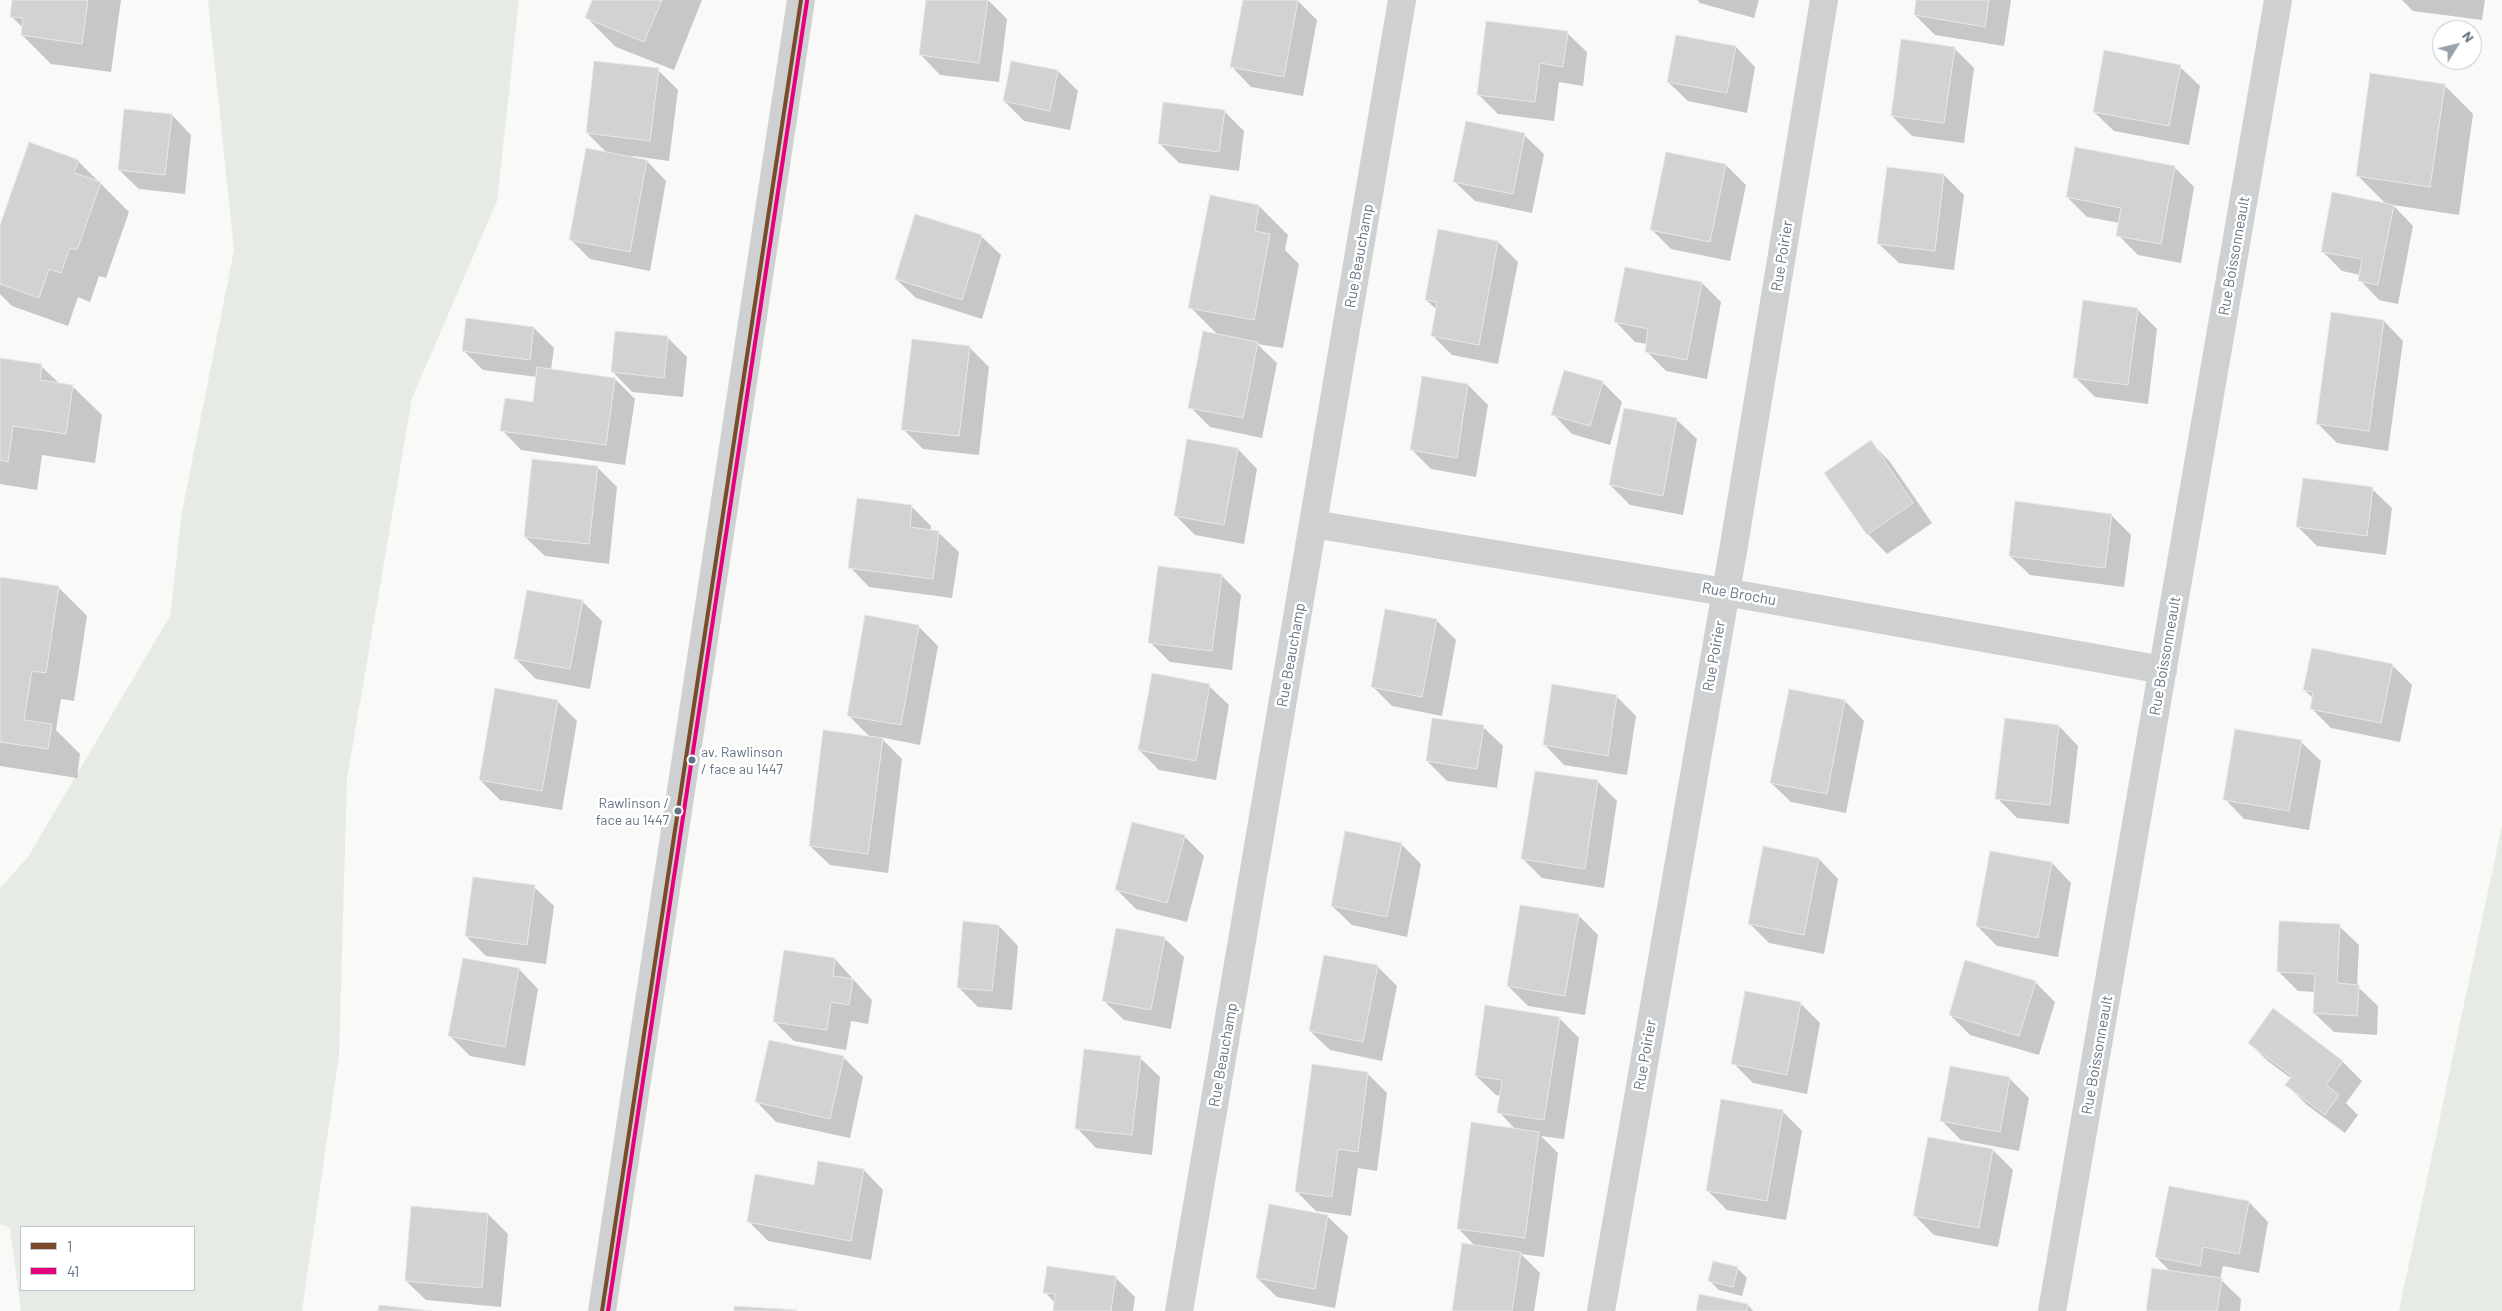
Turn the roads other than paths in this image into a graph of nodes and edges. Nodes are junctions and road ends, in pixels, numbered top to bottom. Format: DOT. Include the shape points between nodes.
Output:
graph roads {
  1 [pos="801,0"];
  2 [pos="1402,0"];
  3 [pos="1824,0"];
  4 [pos="2278,0"];
  5 [pos="1313,524"];
  6 [pos="1725,592"];
  7 [pos="2163,670"];
  8 [pos="602,1311"];
  9 [pos="1179,1311"];
  10 [pos="1600,1311"];
  11 [pos="2052,1311"];
  1 -- 8 [label="street"];
  2 -- 5 [label="street, Rue Beauchamp"];
  3 -- 6 [label="street, Rue Poirier"];
  4 -- 7 [label="street, Rue Boissonneault"];
  5 -- 6 [label="street, Rue Brochu"];
  5 -- 9 [label="street, Rue Beauchamp"];
  6 -- 7 [label="street, Rue Brochu"];
  6 -- 10 [label="street, Rue Poirier"];
  7 -- 11 [label="street, Rue Boissonneault"];
}
